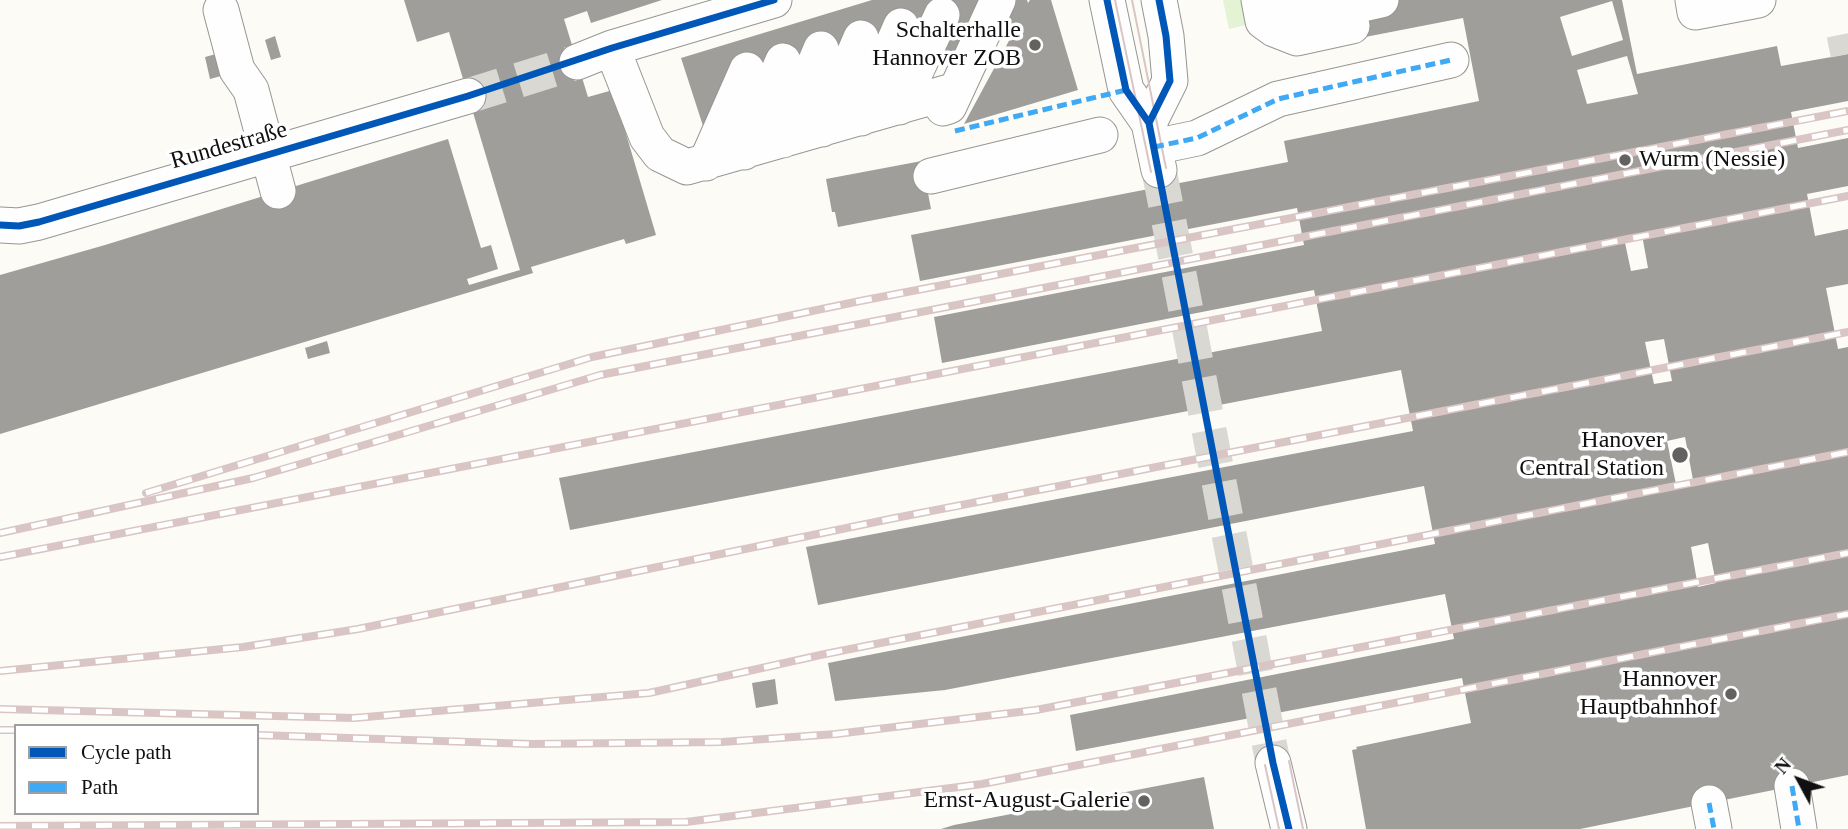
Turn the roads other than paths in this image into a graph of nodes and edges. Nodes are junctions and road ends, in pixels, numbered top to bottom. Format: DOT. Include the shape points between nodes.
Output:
graph roads {
  1 [pos="774,0"];
  2 [pos="998,0"];
  3 [pos="1107,0"];
  4 [pos="1159,0"];
  5 [pos="1259,0"];
  6 [pos="1280,0"];
  7 [pos="1347,0"];
  8 [pos="1381,0"];
  9 [pos="1693,0"];
  10 [pos="1758,0"];
  11 [pos="231,6"];
  12 [pos="942,15"];
  13 [pos="901,26"];
  14 [pos="862,38"];
  15 [pos="612,48"];
  16 [pos="821,48"];
  17 [pos="1451,60"];
  18 [pos="783,61"];
  19 [pos="577,62"];
  20 [pos="733,71"];
  21 [pos="956,90"];
  22 [pos="468,96"];
  23 [pos="899,107"];
  24 [pos="861,118"];
  25 [pos="822,129"];
  26 [pos="1100,135"];
  27 [pos="783,141"];
  28 [pos="1154,147"];
  29 [pos="744,152"];
  30 [pos="269,155"];
  31 [pos="691,165"];
  32 [pos="931,176"];
  33 [pos="278,191"];
  34 [pos="0,225"];
  35 [pos="1273,763"];
  36 [pos="1792,786"];
  37 [pos="1289,829"];
  38 [pos="1799,829"];
  1 -- 15 [label="street"];
  2 -- 21 [label="street"];
  3 -- 28 [label="street" via="1126,90"];
  4 -- 28 [label="street" via="1170,81"];
  5 -- 7 [label="street" via="1263,21 1297,38 1352,26"];
  6 -- 8 [label="street" via="1293,12 1310,16"];
  9 -- 10 [label="street" via="1695,12"];
  11 -- 30 [label="street" via="259,63 251,90"];
  12 -- 23 [label="street"];
  13 -- 24 [label="street"];
  14 -- 25 [label="street"];
  15 -- 19 [label="street"];
  15 -- 31 [label="street" via="647,137 660,154"];
  16 -- 27 [label="street"];
  17 -- 28 [label="street" via="1278,99 1198,138"];
  18 -- 29 [label="street"];
  20 -- 31 [label="street"];
  21 -- 23 [label="street"];
  21 -- 31 [label="street" via="950,106 703,173"];
  22 -- 30 [label="street, Rundestraße"];
  23 -- 24 [label="street"];
  24 -- 25 [label="street"];
  25 -- 27 [label="street"];
  26 -- 32 [label="street"];
  27 -- 29 [label="street"];
  29 -- 31 [label="street"];
  30 -- 33 [label="street"];
  30 -- 34 [label="street, Rundestraße" via="40,222"];
  35 -- 37 [label="street"];
  36 -- 38 [label="street"];
}
